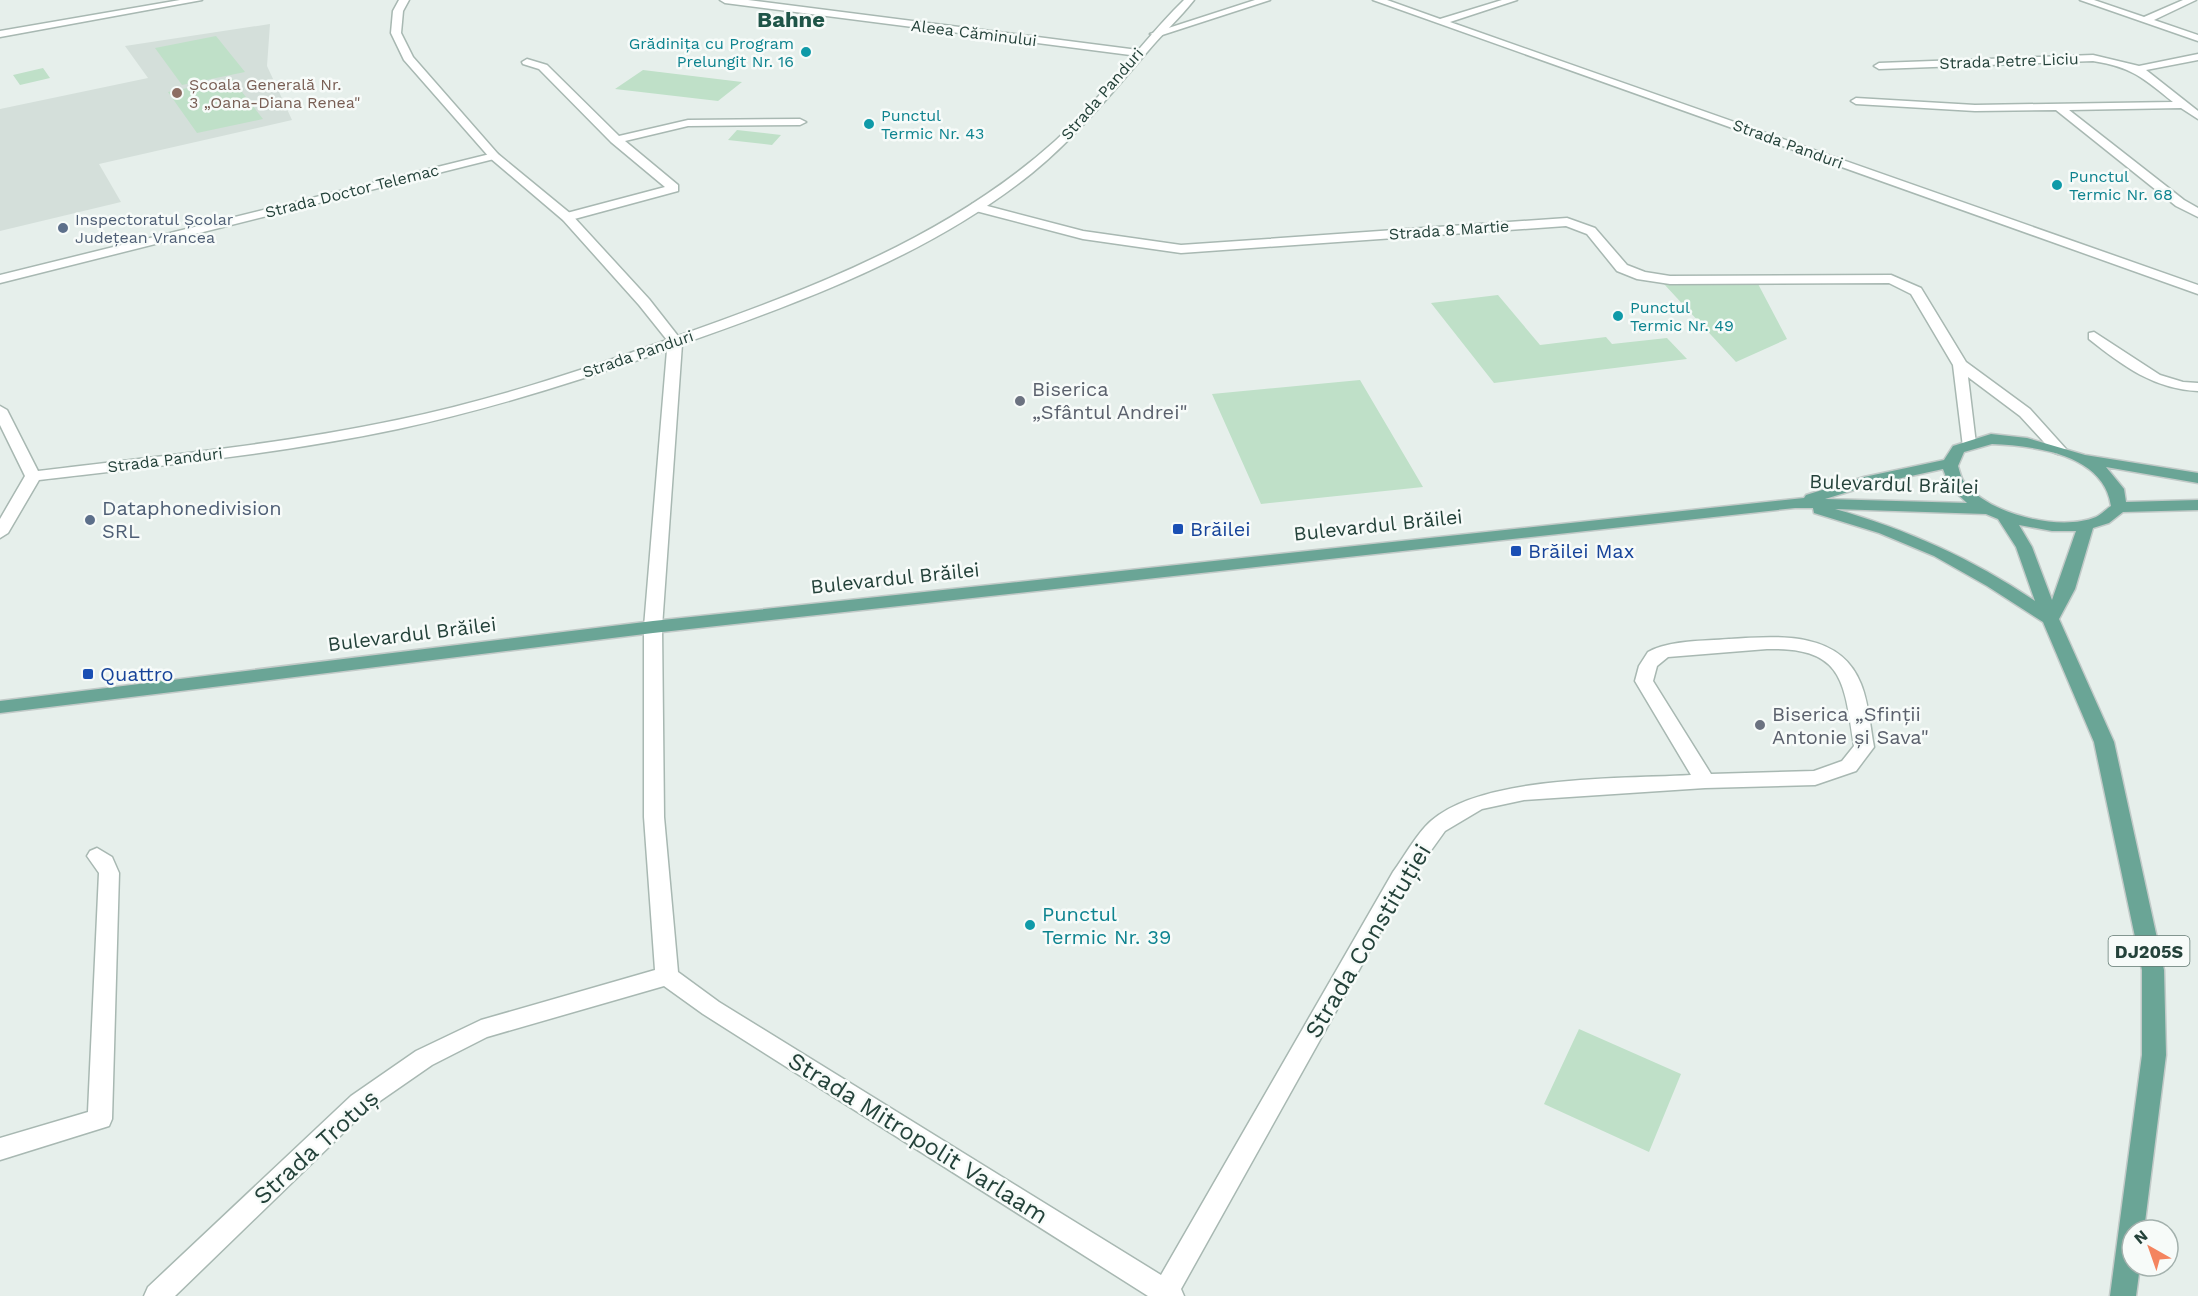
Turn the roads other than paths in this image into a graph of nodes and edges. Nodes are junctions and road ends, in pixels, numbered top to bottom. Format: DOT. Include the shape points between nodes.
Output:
graph roads {
  1 [pos="197,0"];
  2 [pos="404,0"];
  3 [pos="726,0"];
  4 [pos="826,0"];
  5 [pos="1189,0"];
  6 [pos="1265,0"];
  7 [pos="1378,0"];
  8 [pos="1512,0"];
  9 [pos="2085,0"];
  10 [pos="2191,0"];
  11 [pos="811,12"];
  12 [pos="2145,20"];
  13 [pos="1443,21"];
  14 [pos="0,34"];
  15 [pos="1155,34"];
  16 [pos="2198,38"];
  17 [pos="1138,53"];
  18 [pos="2198,57"];
  19 [pos="527,62"];
  20 [pos="1879,66"];
  21 [pos="2138,69"];
  22 [pos="1856,101"];
  23 [pos="2184,105"];
  24 [pos="2060,108"];
  25 [pos="2198,116"];
  26 [pos="800,122"];
  27 [pos="615,140"];
  28 [pos="494,156"];
  29 [pos="976,207"];
  30 [pos="2198,213"];
  31 [pos="567,218"];
  32 [pos="0,279"];
  33 [pos="2198,290"];
  34 [pos="2094,336"];
  35 [pos="675,342"];
  36 [pos="1960,364"];
  37 [pos="2198,387"];
  38 [pos="0,410"];
  39 [pos="1968,444"];
  40 [pos="2058,449"];
  41 [pos="2079,458"];
  42 [pos="1950,463"];
  43 [pos="33,476"];
  44 [pos="2198,478"];
  45 [pos="1796,503"];
  46 [pos="2198,505"];
  47 [pos="2119,507"];
  48 [pos="1997,512"];
  49 [pos="2085,527"];
  50 [pos="0,534"];
  51 [pos="2050,619"];
  52 [pos="653,627"];
  53 [pos="0,707"];
  54 [pos="1705,781"];
  55 [pos="97,856"];
  56 [pos="667,976"];
  57 [pos="0,1149"];
  58 [pos="1166,1295"];
  59 [pos="157,1296"];
  60 [pos="2123,1296"];
  1 -- 14 [label="street"];
  2 -- 28 [label="street" via="398,11 396,33 408,58"];
  3 -- 11 [label="street, Aleea Căminului"];
  4 -- 11 [label="street"];
  5 -- 15 [label="street, Strada Panduri"];
  6 -- 15 [label="street, Strada Panduri"];
  7 -- 13 [label="street, Strada Panduri"];
  8 -- 13 [label="street"];
  9 -- 12 [label="street"];
  10 -- 12 [label="street"];
  11 -- 17 [label="street, Aleea Căminului"];
  12 -- 16 [label="street"];
  13 -- 33 [label="street, Strada Panduri"];
  15 -- 17 [label="street, Strada Panduri"];
  17 -- 29 [label="street, Strada Panduri" via="1059,145"];
  18 -- 21 [label="street, Strada Petre Liciu"];
  19 -- 27 [label="street" via="543,67"];
  20 -- 21 [label="street, Strada Petre Liciu" via="2093,58"];
  21 -- 23 [label="street, Strada Petre Liciu"];
  22 -- 24 [label="street" via="1906,106"];
  23 -- 24 [label="street"];
  23 -- 25 [label="street, Strada Petre Liciu"];
  24 -- 30 [label="street"];
  26 -- 27 [label="street" via="688,123"];
  27 -- 31 [label="street" via="674,188"];
  28 -- 31 [label="street"];
  28 -- 32 [label="street, Strada Doctor Telemac"];
  29 -- 35 [label="street, Strada Panduri" via="854,274"];
  29 -- 36 [label="street, Strada 8 Martie" via="1083,235 1181,249 1567,222 1591,231 1622,268 1642,276 1670,280 1871,278 1905,283 1916,291"];
  31 -- 35 [label="street"];
  34 -- 37 [label="street" via="2139,371 2179,388"];
  35 -- 43 [label="street, Strada Panduri" via="449,413 346,435"];
  35 -- 52 [label="street"];
  36 -- 39 [label="street"];
  36 -- 40 [label="street" via="2025,410"];
  38 -- 43 [label="street"];
  39 -- 40 [label="main road" via="2003,439"];
  39 -- 42 [label="main road" via="1958,449"];
  40 -- 41 [label="main road"];
  41 -- 44 [label="main road"];
  41 -- 47 [label="main road" via="2105,475 2116,489"];
  42 -- 45 [label="main road, Bulevardul Brăilei" via="1870,480"];
  42 -- 48 [label="main road" via="1958,485"];
  43 -- 50 [label="street"];
  45 -- 48 [label="main road, Bulevardul Brăilei"];
  45 -- 51 [label="main road" via="1870,523 1947,554"];
  45 -- 52 [label="main road, Bulevardul Brăilei"];
  46 -- 47 [label="main road"];
  47 -- 49 [label="main road" via="2108,519"];
  48 -- 49 [label="main road" via="2056,527"];
  48 -- 51 [label="main road" via="2024,547"];
  49 -- 51 [label="main road" via="2069,580"];
  51 -- 60 [label="main road, DJ205S" via="2104,742 2153,970 2154,1055"];
  52 -- 53 [label="main road, Bulevardul Brăilei"];
  52 -- 56 [label="street" via="654,817"];
  54 -- 54 [label="street, Strada Constituției" via="1815,778 1849,766 1864,747 1851,682 1840,665 1817,650 1796,643 1684,649 1656,655 1646,666 1644,681"];
  54 -- 58 [label="street, Strada Constituției" via="1524,792 1476,803 1438,826 1400,878"];
  55 -- 57 [label="street" via="105,862 109,873 99,1119"];
  56 -- 58 [label="street, Strada Mitropolit Varlaam" via="711,1008"];
  56 -- 59 [label="street, Strada Trotuș" via="481,1029 424,1058 359,1103"];
}
